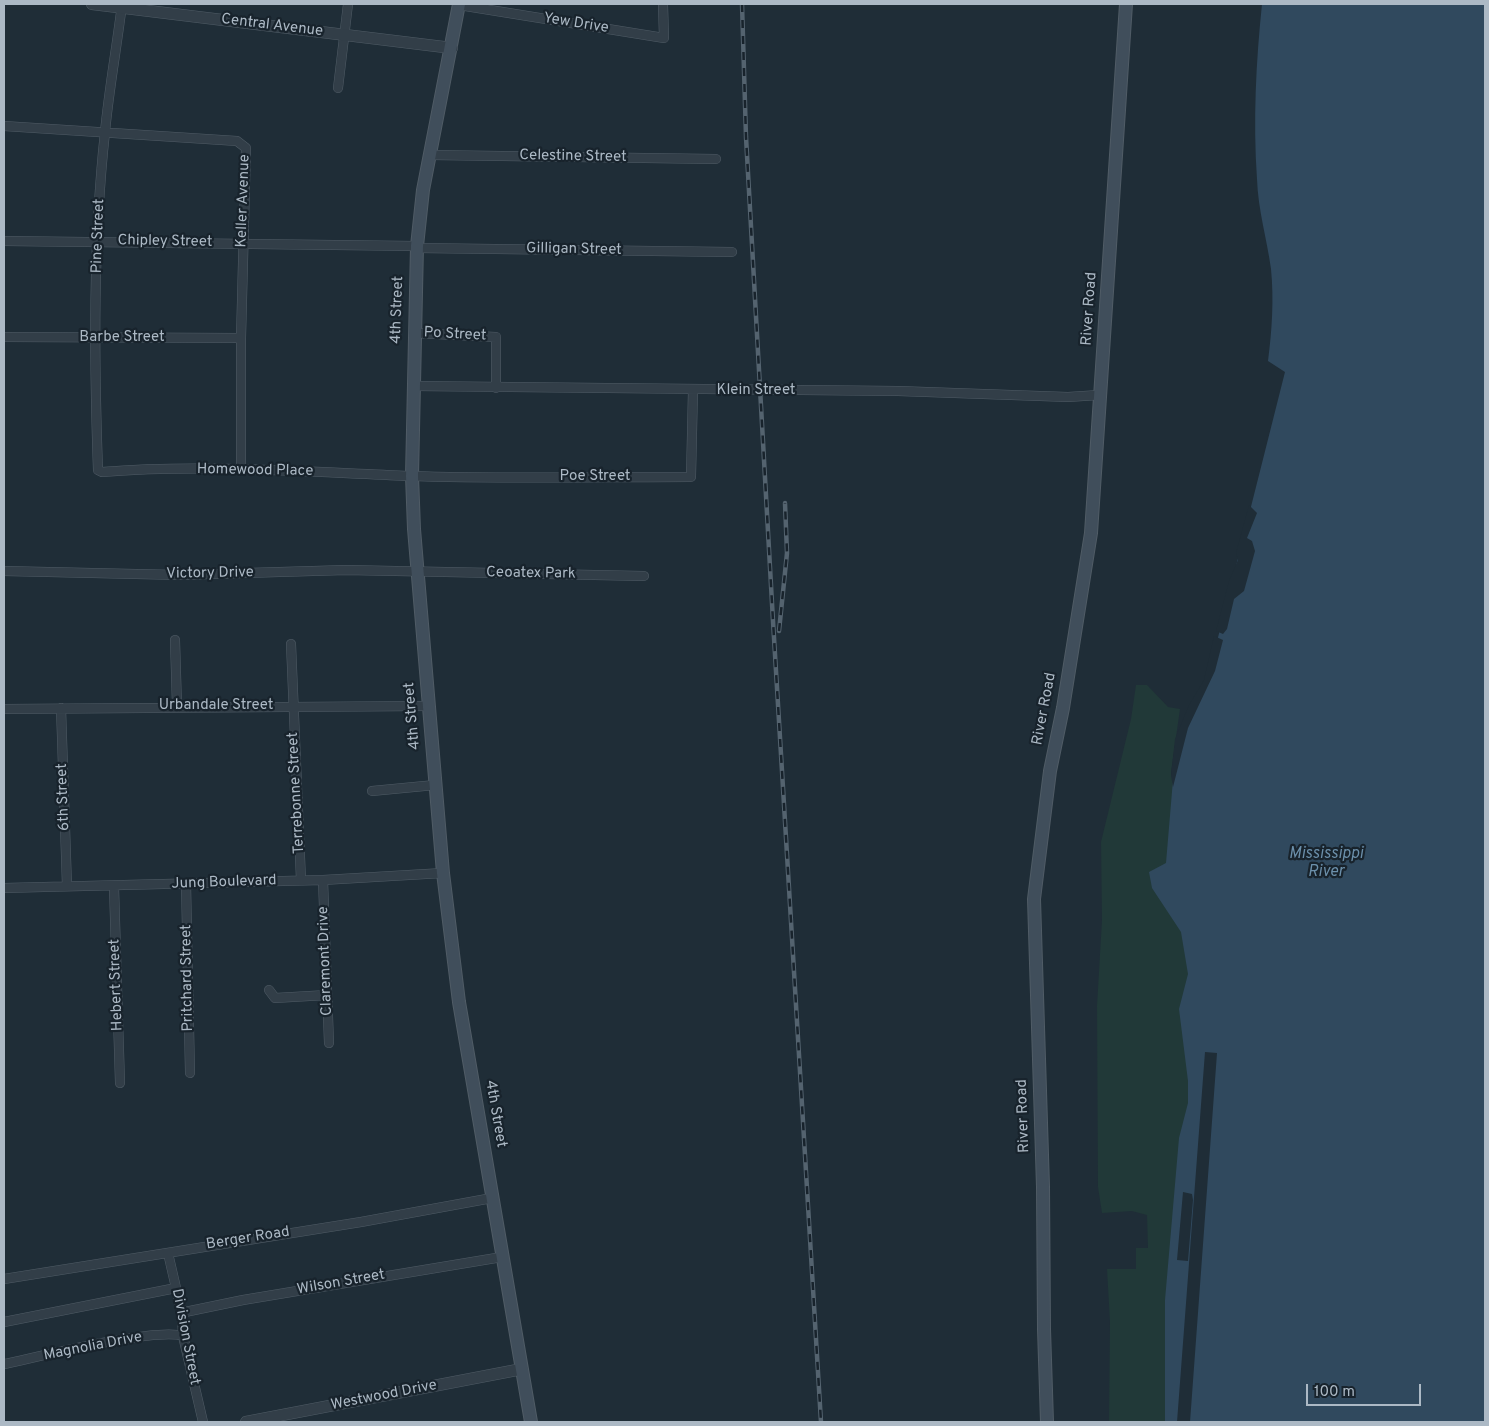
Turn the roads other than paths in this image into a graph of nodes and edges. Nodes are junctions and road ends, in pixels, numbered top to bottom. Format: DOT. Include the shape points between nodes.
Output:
graph roads {
  1 [pos="92,4"];
  2 [pos="348,4"];
  3 [pos="459,4"];
  4 [pos="663,4"];
  5 [pos="1126,4"];
  6 [pos="122,5"];
  7 [pos="344,35"];
  8 [pos="452,48"];
  9 [pos="338,88"];
  10 [pos="4,126"];
  11 [pos="105,132"];
  12 [pos="430,155"];
  13 [pos="716,159"];
  14 [pos="4,241"];
  15 [pos="97,242"];
  16 [pos="243,243"];
  17 [pos="417,247"];
  18 [pos="732,252"];
  19 [pos="414,333"];
  20 [pos="4,337"];
  21 [pos="97,338"];
  22 [pos="241,338"];
  23 [pos="413,386"];
  24 [pos="496,388"];
  25 [pos="693,390"];
  26 [pos="1099,395"];
  27 [pos="98,470"];
  28 [pos="241,470"];
  29 [pos="412,476"];
  30 [pos="4,571"];
  31 [pos="417,572"];
  32 [pos="644,576"];
  33 [pos="176,640"];
  34 [pos="291,644"];
  35 [pos="177,706"];
  36 [pos="292,706"];
  37 [pos="428,706"];
  38 [pos="62,708"];
  39 [pos="4,709"];
  40 [pos="436,785"];
  41 [pos="372,792"];
  42 [pos="443,873"];
  43 [pos="301,880"];
  44 [pos="323,880"];
  45 [pos="186,884"];
  46 [pos="67,886"];
  47 [pos="114,887"];
  48 [pos="4,888"];
  49 [pos="269,990"];
  50 [pos="327,995"];
  51 [pos="329,1043"];
  52 [pos="190,1073"];
  53 [pos="120,1084"];
  54 [pos="492,1198"];
  55 [pos="168,1252"];
  56 [pos="502,1257"];
  57 [pos="4,1280"];
  58 [pos="176,1288"];
  59 [pos="182,1314"];
  60 [pos="4,1322"];
  61 [pos="183,1336"];
  62 [pos="4,1364"];
  63 [pos="522,1369"];
  64 [pos="203,1422"];
  65 [pos="246,1422"];
  66 [pos="531,1422"];
  67 [pos="1047,1422"];
  1 -- 6 [label="street, Central Avenue"];
  2 -- 7 [label="street"];
  3 -- 4 [label="street, Yew Drive" via="664,38"];
  3 -- 8 [label="main road, 4th Street"];
  5 -- 26 [label="main road, River Road"];
  6 -- 7 [label="street, Central Avenue"];
  6 -- 11 [label="street, Pine Street"];
  7 -- 8 [label="street, Central Avenue"];
  7 -- 9 [label="street"];
  8 -- 12 [label="main road, 4th Street"];
  10 -- 11 [label="street, Keller Avenue"];
  11 -- 15 [label="street, Pine Street"];
  11 -- 16 [label="street, Keller Avenue" via="243,143 247,155"];
  12 -- 13 [label="street, Celestine Street"];
  12 -- 17 [label="main road, 4th Street"];
  14 -- 15 [label="street, Chipley Street"];
  15 -- 16 [label="street, Chipley Street"];
  15 -- 21 [label="street, Pine Street"];
  16 -- 17 [label="street, Chipley Street"];
  16 -- 22 [label="street, Keller Avenue"];
  17 -- 18 [label="street, Gilligan Street"];
  17 -- 19 [label="main road, 4th Street"];
  19 -- 23 [label="main road, 4th Street"];
  19 -- 24 [label="street, Po Street" via="496,337"];
  20 -- 21 [label="street, Barbe Street"];
  21 -- 22 [label="street, Barbe Street"];
  21 -- 27 [label="street, Pine Street"];
  22 -- 28 [label="street, Keller Avenue"];
  23 -- 24 [label="street, Klein Street"];
  23 -- 29 [label="main road, 4th Street"];
  24 -- 25 [label="street, Klein Street"];
  25 -- 26 [label="street, Klein Street"];
  25 -- 29 [label="street, Poe Street" via="691,477"];
  26 -- 67 [label="main road, River Road" via="1091,533 1050,770 1034,899"];
  27 -- 28 [label="street, Homewood Place"];
  28 -- 29 [label="street, Homewood Place"];
  29 -- 31 [label="main road, 4th Street"];
  30 -- 31 [label="street, Victory Drive" via="180,575 346,570"];
  31 -- 32 [label="street, Ceoatex Park"];
  31 -- 37 [label="main road, 4th Street"];
  33 -- 35 [label="street"];
  34 -- 36 [label="street, Terrebonne Street"];
  35 -- 36 [label="street, Urbandale Street"];
  35 -- 38 [label="street, Urbandale Street"];
  36 -- 37 [label="street, Urbandale Street"];
  36 -- 43 [label="street, Terrebonne Street"];
  37 -- 40 [label="main road, 4th Street"];
  38 -- 39 [label="street, Urbandale Street"];
  38 -- 46 [label="street, 6th Street"];
  40 -- 41 [label="street"];
  40 -- 42 [label="main road, 4th Street"];
  42 -- 44 [label="street, Jung Boulevard"];
  42 -- 54 [label="main road, 4th Street" via="459,1002"];
  43 -- 44 [label="street, Jung Boulevard"];
  43 -- 45 [label="street, Jung Boulevard"];
  44 -- 50 [label="street, Claremont Drive"];
  45 -- 47 [label="street, Jung Boulevard"];
  45 -- 52 [label="street, Pritchard Street"];
  46 -- 47 [label="street, Jung Boulevard"];
  46 -- 48 [label="street, Jung Boulevard"];
  47 -- 53 [label="street, Hebert Street"];
  49 -- 50 [label="street" via="275,998"];
  50 -- 51 [label="street, Claremont Drive"];
  54 -- 55 [label="street, Berger Road"];
  54 -- 56 [label="main road, 4th Street"];
  55 -- 57 [label="street, Berger Road"];
  55 -- 58 [label="street, Division Street"];
  56 -- 59 [label="street, Wilson Street" via="243,1300"];
  56 -- 63 [label="main road, 4th Street"];
  58 -- 59 [label="street, Division Street"];
  58 -- 60 [label="street"];
  59 -- 61 [label="street, Division Street"];
  61 -- 62 [label="street, Magnolia Drive" via="176,1333 140,1337"];
  61 -- 64 [label="street, Division Street"];
  63 -- 65 [label="street, Westwood Drive"];
  63 -- 66 [label="main road, 4th Street"];
}
